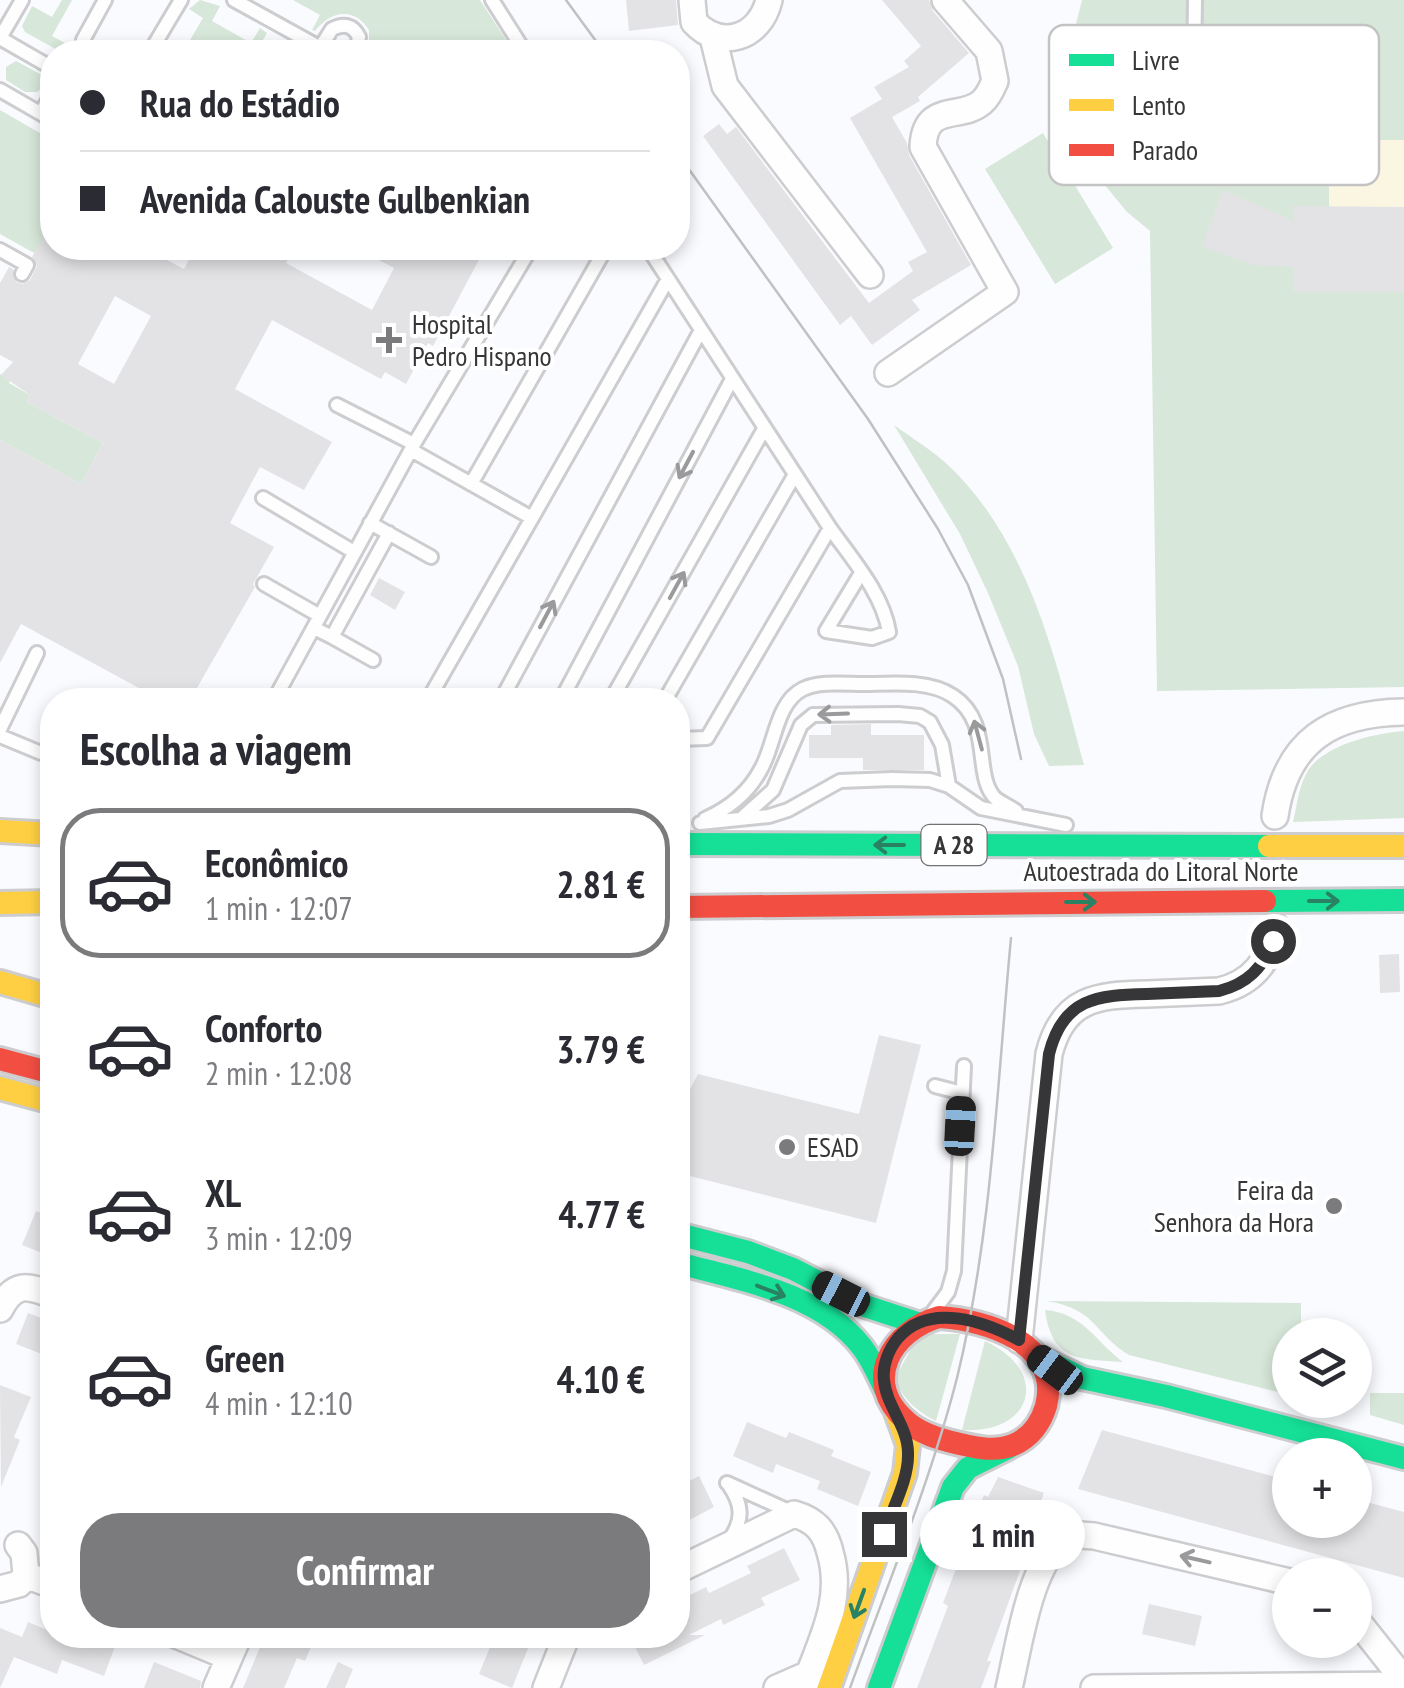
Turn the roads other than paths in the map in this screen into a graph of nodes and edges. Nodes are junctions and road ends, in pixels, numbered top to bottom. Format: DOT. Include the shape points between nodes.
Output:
graph roads {
  1 [pos="22,0"];
  2 [pos="104,0"];
  3 [pos="181,0"];
  4 [pos="234,0"];
  5 [pos="492,0"];
  6 [pos="692,0"];
  7 [pos="769,0"];
  8 [pos="944,0"];
  9 [pos="1195,0"];
  10 [pos="1195,25"];
  11 [pos="712,37"];
  12 [pos="0,38"];
  13 [pos="83,40"];
  14 [pos="157,40"];
  15 [pos="306,40"];
  16 [pos="328,40"];
  17 [pos="358,40"];
  18 [pos="517,40"];
  19 [pos="40,61"];
  20 [pos="0,90"];
  21 [pos="40,112"];
  22 [pos="0,250"];
  23 [pos="523,260"];
  24 [pos="599,260"];
  25 [pos="656,260"];
  26 [pos="22,274"];
  27 [pos="870,275"];
  28 [pos="668,279"];
  29 [pos="701,330"];
  30 [pos="888,373"];
  31 [pos="732,380"];
  32 [pos="337,405"];
  33 [pos="764,430"];
  34 [pos="412,447"];
  35 [pos="794,476"];
  36 [pos="471,484"];
  37 [pos="263,498"];
  38 [pos="532,518"];
  39 [pos="370,524"];
  40 [pos="830,528"];
  41 [pos="389,534"];
  42 [pos="354,552"];
  43 [pos="430,557"];
  44 [pos="861,573"];
  45 [pos="264,584"];
  46 [pos="317,622"];
  47 [pos="332,637"];
  48 [pos="37,652"];
  49 [pos="373,660"];
  50 [pos="281,688"];
  51 [pos="435,688"];
  52 [pos="507,688"];
  53 [pos="568,688"];
  54 [pos="619,688"];
  55 [pos="672,688"];
  56 [pos="1404,712"];
  57 [pos="0,733"];
  58 [pos="690,739"];
  59 [pos="40,753"];
  60 [pos="948,786"];
  61 [pos="1022,815"];
  62 [pos="1276,816"];
  63 [pos="741,818"];
  64 [pos="1090,828"];
  65 [pos="690,830"];
  66 [pos="1109,830"];
  67 [pos="0,831"];
  68 [pos="690,832"];
  69 [pos="40,833"];
  70 [pos="690,834"];
  71 [pos="0,846"];
  72 [pos="40,846"];
  73 [pos="1231,846"];
  74 [pos="1404,846"];
  75 [pos="1404,900"];
  76 [pos="40,902"];
  77 [pos="0,903"];
  78 [pos="690,908"];
  79 [pos="1276,927"];
  80 [pos="0,982"];
  81 [pos="40,994"];
  82 [pos="0,1004"];
  83 [pos="40,1014"];
  84 [pos="0,1059"];
  85 [pos="964,1066"];
  86 [pos="40,1069"];
  87 [pos="935,1086"];
  88 [pos="0,1088"];
  89 [pos="962,1093"];
  90 [pos="40,1099"];
  91 [pos="690,1237"];
  92 [pos="690,1266"];
  93 [pos="40,1290"];
  94 [pos="0,1309"];
  95 [pos="922,1321"];
  96 [pos="1028,1348"];
  97 [pos="1118,1387"];
  98 [pos="891,1401"];
  99 [pos="1040,1421"];
  100 [pos="1008,1448"];
  101 [pos="1404,1458"];
  102 [pos="794,1514"];
  103 [pos="18,1544"];
  104 [pos="726,1546"];
  105 [pos="690,1564"];
  106 [pos="26,1575"];
  107 [pos="1272,1578"];
  108 [pos="40,1581"];
  109 [pos="0,1590"];
  110 [pos="1372,1640"];
  111 [pos="233,1648"];
  112 [pos="563,1648"];
  113 [pos="1404,1682"];
  114 [pos="814,1683"];
  115 [pos="216,1688"];
  116 [pos="546,1688"];
  117 [pos="778,1688"];
  118 [pos="878,1688"];
  119 [pos="1010,1688"];
  120 [pos="1094,1688"];
  1 -- 12 [label="lane"];
  2 -- 13 [label="lane"];
  3 -- 14 [label="lane"];
  4 -- 15 [label="lane"];
  5 -- 18 [label="lane"];
  6 -- 11 [label="street" via="694,22"];
  7 -- 11 [label="street" via="741,37"];
  8 -- 30 [label="street" via="989,50 995,81 982,102 931,122 923,147 1006,292"];
  9 -- 10 [label="lane"];
  11 -- 27 [label="street" via="725,86"];
  12 -- 19 [label="lane"];
  16 -- 17 [label="lane" via="332,28 345,25"];
  20 -- 21 [label="lane"];
  22 -- 26 [label="lane" via="27,265"];
  23 -- 34 [label="lane"];
  24 -- 36 [label="lane"];
  25 -- 28 [label="lane"];
  28 -- 29 [label="lane"];
  28 -- 38 [label="lane"];
  29 -- 31 [label="lane"];
  52 -- 29 [label="lane, one-way"];
  31 -- 33 [label="lane"];
  31 -- 53 [label="lane, one-way"];
  32 -- 34 [label="lane"];
  33 -- 35 [label="lane"];
  54 -- 33 [label="lane, one-way"];
  34 -- 36 [label="lane"];
  34 -- 39 [label="lane"];
  35 -- 40 [label="lane"];
  35 -- 55 [label="lane"];
  36 -- 38 [label="lane"];
  37 -- 42 [label="lane"];
  38 -- 51 [label="lane"];
  39 -- 41 [label="lane"];
  39 -- 42 [label="lane"];
  40 -- 44 [label="lane"];
  40 -- 58 [label="lane" via="706,738"];
  41 -- 43 [label="lane"];
  41 -- 47 [label="lane"];
  42 -- 46 [label="lane"];
  44 -- 44 [label="lane" via="886,614 889,632 872,638 826,632"];
  45 -- 46 [label="lane"];
  46 -- 47 [label="lane"];
  46 -- 50 [label="lane"];
  47 -- 49 [label="lane"];
  48 -- 57 [label="lane"];
  56 -- 62 [label="street" via="1352,718 1316,735 1292,760"];
  57 -- 59 [label="lane"];
  60 -- 61 [label="lane" via="981,808"];
  60 -- 63 [label="lane" via="930,780 840,781 788,810"];
  60 -- 63 [label="lane, one-way" via="942,745 920,716 813,715 801,725 773,790"];
  61 -- 64 [label="lane"];
  61 -- 65 [label="lane, one-way" via="995,798 973,717 940,690 882,683 812,686 787,702 751,785"];
  63 -- 68 [label="lane"];
  66 -- 73 [label="lane"];
  67 -- 69 [label="main road"];
  73 -- 70 [label="main road, Autoestrada do Litoral Norte / A 28, one-way"];
  71 -- 72 [label="main road"];
  73 -- 74 [label="main road, Autoestrada do Litoral Norte / A 28"];
  78 -- 75 [label="main road, Autoestrada do Litoral Norte / A 28, one-way"];
  76 -- 77 [label="main road"];
  79 -- 96 [label="street" via="1268,956 1234,987 1104,995 1083,1003 1060,1026 1049,1054"];
  80 -- 81 [label="main road"];
  82 -- 83 [label="main road"];
  84 -- 86 [label="main road"];
  85 -- 89 [label="lane"];
  87 -- 89 [label="lane"];
  88 -- 90 [label="main road"];
  89 -- 95 [label="lane" via="954,1271 948,1292"];
  91 -- 95 [label="main road" via="748,1252 865,1306"];
  92 -- 98 [label="main road, one-way" via="744,1280 829,1318 862,1346"];
  93 -- 94 [label="street" via="8,1294"];
  95 -- 96 [label="main road" via="969,1322"];
  95 -- 98 [label="main road" via="892,1346 884,1370"];
  96 -- 97 [label="main road" via="1055,1370"];
  96 -- 99 [label="main road" via="1049,1388"];
  97 -- 99 [label="main road" via="1072,1398"];
  97 -- 101 [label="main road"];
  98 -- 100 [label="main road" via="914,1427 939,1438"];
  98 -- 114 [label="main road, one-way" via="908,1445 905,1472"];
  99 -- 100 [label="main road"];
  100 -- 118 [label="main road" via="968,1468 953,1487"];
  102 -- 104 [label="street"];
  102 -- 104 [label="lane" via="728,1483 741,1514"];
  102 -- 114 [label="street" via="820,1528 836,1579"];
  103 -- 106 [label="street"];
  104 -- 105 [label="street"];
  106 -- 108 [label="street"];
  106 -- 109 [label="street"];
  107 -- 119 [label="street, one-way" via="1066,1534 1047,1556 1035,1587"];
  110 -- 113 [label="street"];
  111 -- 115 [label="street"];
  112 -- 116 [label="street"];
  113 -- 120 [label="street"];
  114 -- 117 [label="street"];
}
